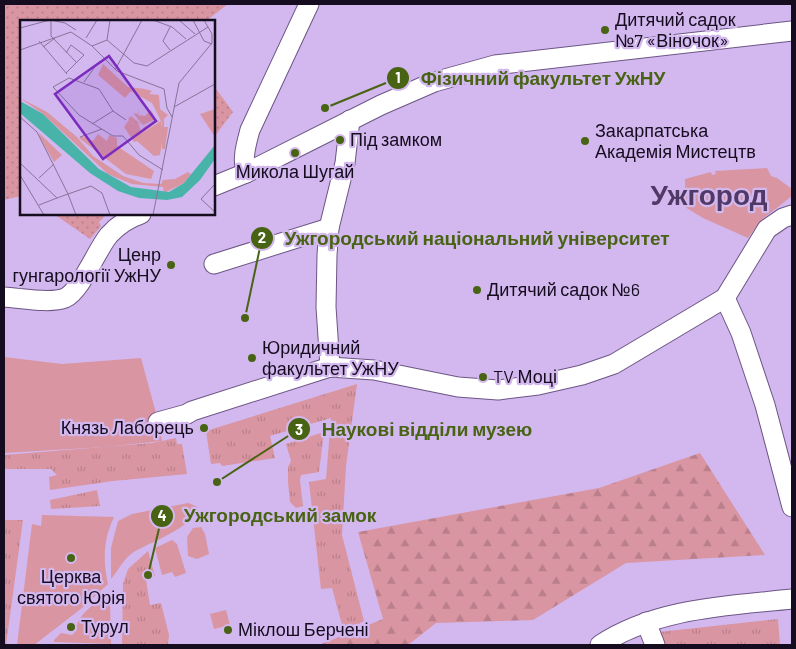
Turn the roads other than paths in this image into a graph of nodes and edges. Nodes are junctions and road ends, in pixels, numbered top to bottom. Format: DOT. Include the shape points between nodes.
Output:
graph roads {
  1 [pos="309,4"];
  2 [pos="792,31"];
  3 [pos="350,120"];
  4 [pos="246,173"];
  5 [pos="215,186"];
  6 [pos="139,215"];
  7 [pos="792,215"];
  8 [pos="329,228"];
  9 [pos="214,264"];
  10 [pos="4,297"];
  11 [pos="725,298"];
  12 [pos="330,367"];
  13 [pos="158,422"];
  14 [pos="792,507"];
  15 [pos="792,599"];
  16 [pos="646,622"];
  17 [pos="600,645"];
  18 [pos="655,645"];
  1 -- 4 [label="street" via="250,130 244,151"];
  2 -- 3 [label="street" via="495,65 434,82"];
  3 -- 4 [label="street"];
  3 -- 8 [label="street" via="345,163"];
  4 -- 5 [label="street"];
  6 -- 10 [label="street" via="118,226 109,235 67,297 52,301"];
  7 -- 11 [label="street" via="767,229"];
  8 -- 9 [label="street"];
  8 -- 12 [label="street" via="326,280"];
  11 -- 12 [label="street" via="614,364 538,385 498,390 458,387 374,370"];
  11 -- 14 [label="street" via="741,333 765,406"];
  12 -- 13 [label="street"];
  15 -- 16 [label="street" via="695,611"];
  16 -- 17 [label="street"];
  16 -- 18 [label="street"];
}
